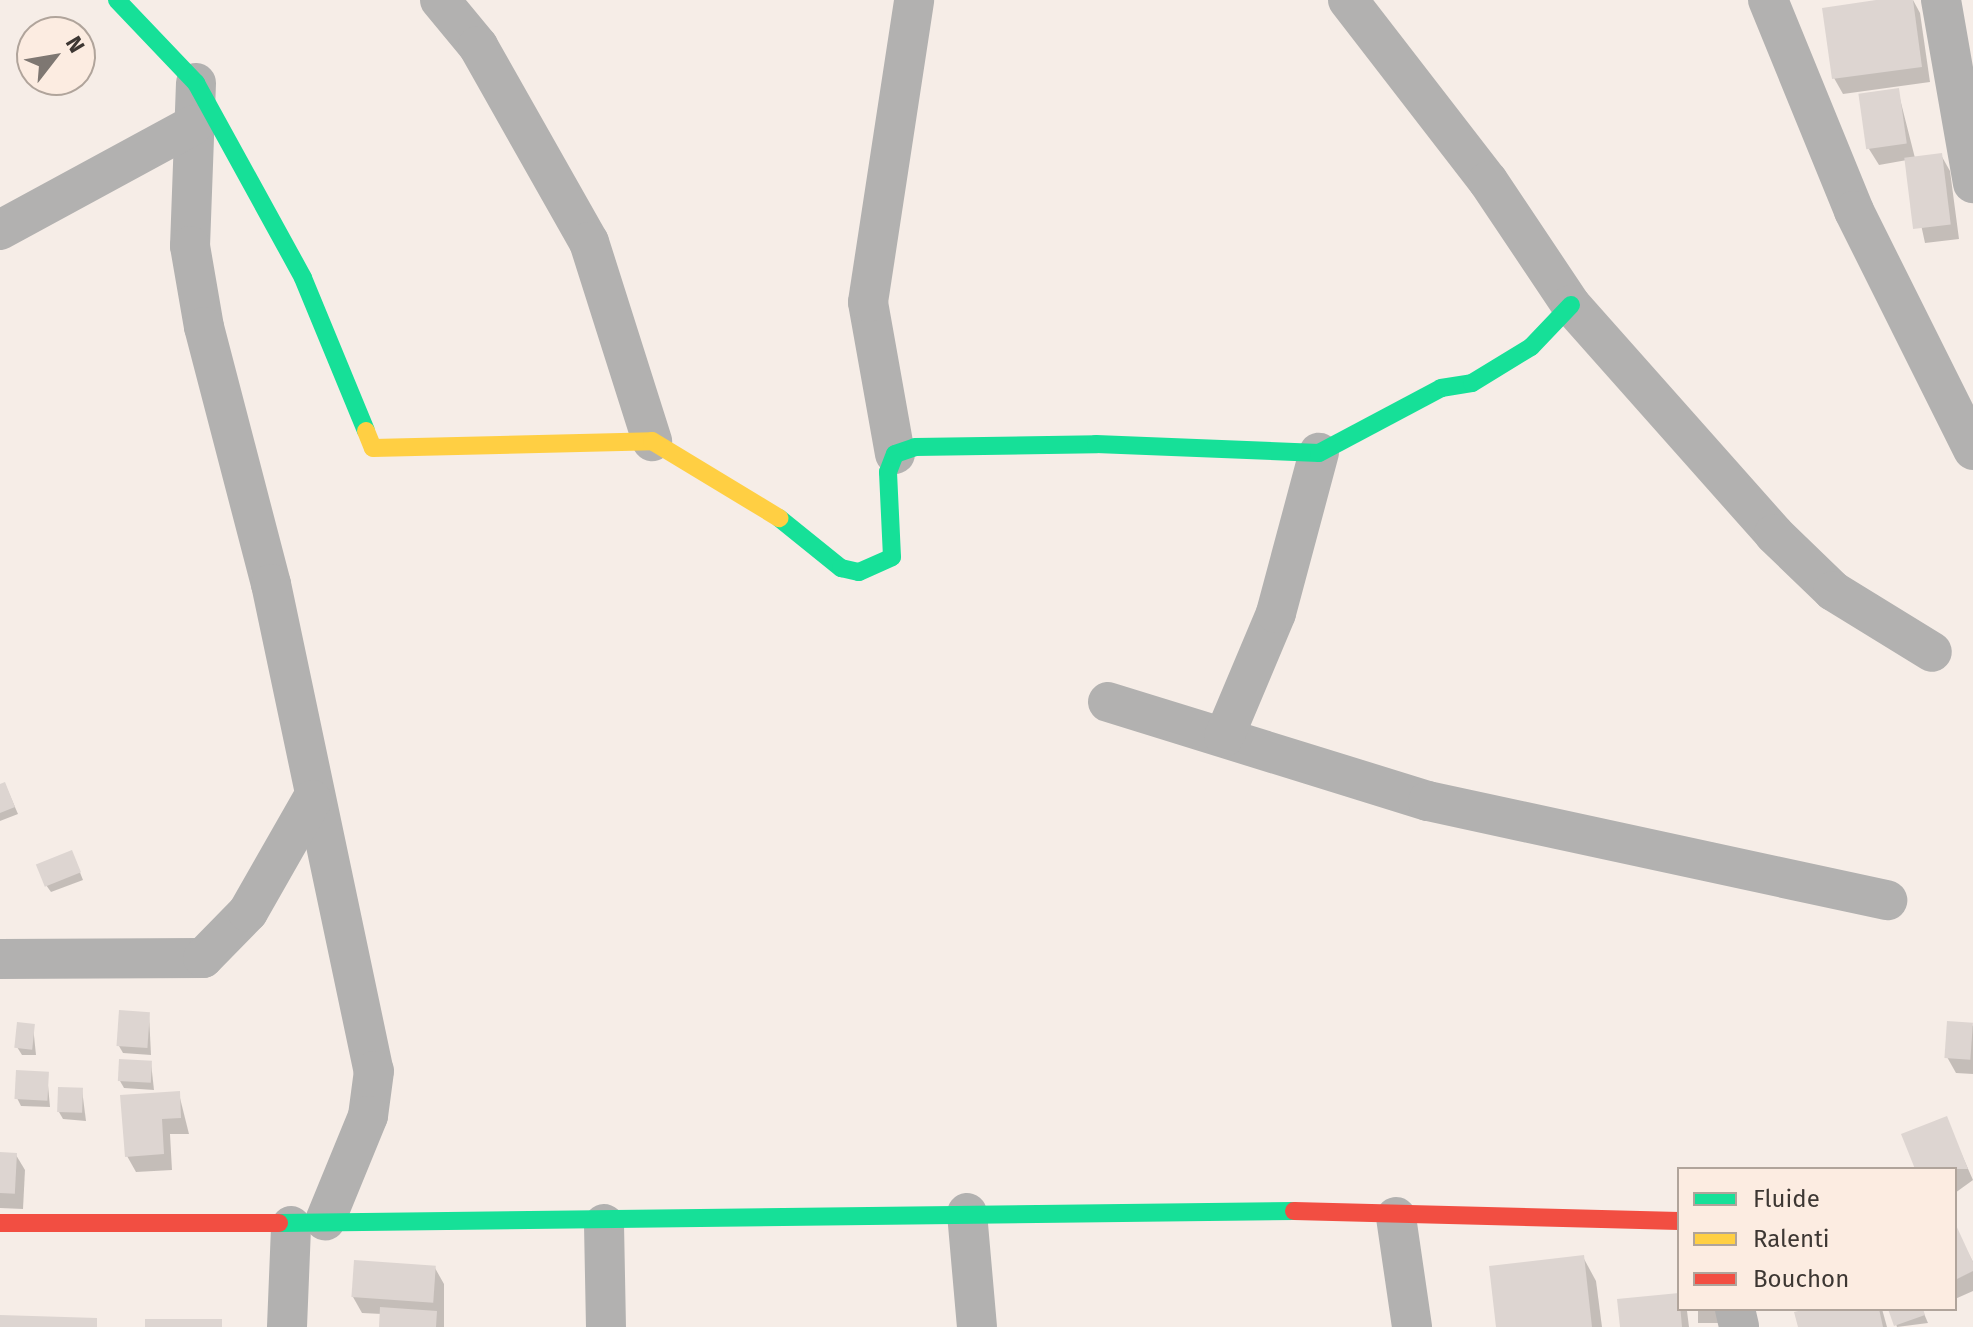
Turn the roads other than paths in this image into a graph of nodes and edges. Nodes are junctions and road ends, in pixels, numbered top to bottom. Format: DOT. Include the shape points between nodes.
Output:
graph roads {
  1 [pos="117,0"];
  2 [pos="440,0"];
  3 [pos="914,0"];
  4 [pos="1348,0"];
  5 [pos="1768,0"];
  6 [pos="1941,0"];
  7 [pos="196,83"];
  8 [pos="193,125"];
  9 [pos="1973,183"];
  10 [pos="0,230"];
  11 [pos="1571,305"];
  12 [pos="652,441"];
  13 [pos="1973,450"];
  14 [pos="1319,453"];
  15 [pos="895,454"];
  16 [pos="1932,652"];
  17 [pos="1108,702"];
  18 [pos="1224,737"];
  19 [pos="312,800"];
  20 [pos="1887,900"];
  21 [pos="0,959"];
  22 [pos="967,1213"];
  23 [pos="1396,1217"];
  24 [pos="1677,1221"];
  25 [pos="0,1223"];
  26 [pos="308,1224"];
  27 [pos="604,1224"];
  28 [pos="287,1327"];
  29 [pos="606,1327"];
  30 [pos="977,1327"];
  31 [pos="1412,1327"];
  1 -- 7 [label="street"];
  2 -- 12 [label="street" via="478,46 589,242"];
  3 -- 15 [label="street" via="868,302"];
  4 -- 11 [label="street" via="1488,181"];
  5 -- 13 [label="street" via="1854,211"];
  6 -- 9 [label="street"];
  7 -- 8 [label="street"];
  7 -- 12 [label="street" via="303,278 373,448"];
  8 -- 10 [label="street"];
  8 -- 19 [label="street" via="190,246 204,327 271,584"];
  11 -- 14 [label="street" via="1531,347 1472,383 1441,388"];
  11 -- 16 [label="street" via="1833,591"];
  12 -- 15 [label="street" via="783,520 841,568 859,572 892,557 888,472"];
  14 -- 15 [label="street" via="1096,444 915,447"];
  14 -- 18 [label="street" via="1276,613"];
  17 -- 18 [label="street"];
  18 -- 20 [label="street" via="1428,801"];
  19 -- 21 [label="street" via="248,912 203,958"];
  19 -- 26 [label="street" via="374,1071 368,1116"];
  22 -- 23 [label="street" via="1200,1208"];
  22 -- 27 [label="street"];
  22 -- 30 [label="street"];
  23 -- 24 [label="street"];
  23 -- 31 [label="street"];
  25 -- 26 [label="street"];
  26 -- 27 [label="street"];
  26 -- 28 [label="street"];
  27 -- 29 [label="street"];
}
